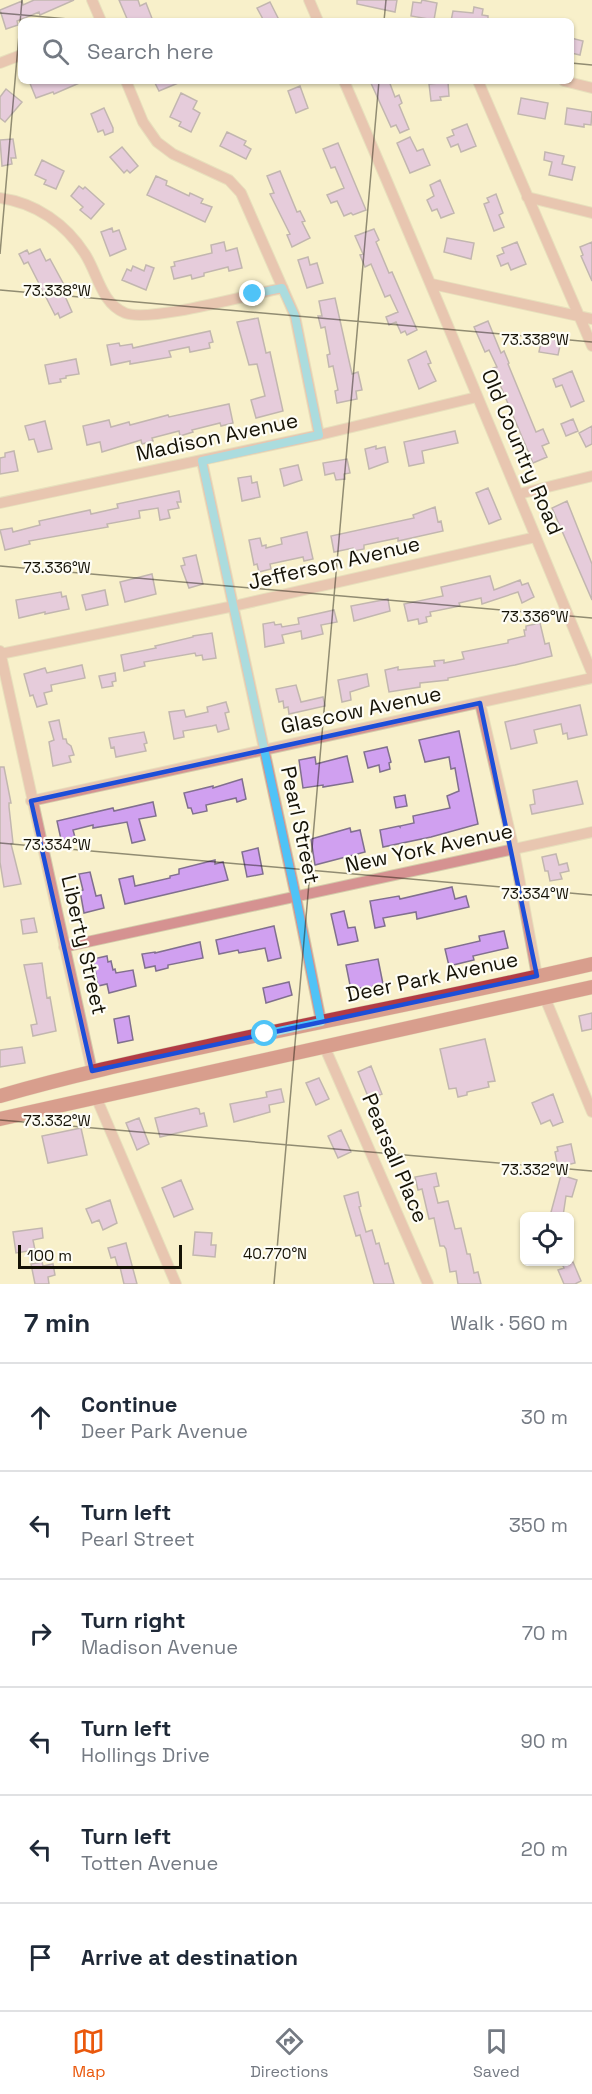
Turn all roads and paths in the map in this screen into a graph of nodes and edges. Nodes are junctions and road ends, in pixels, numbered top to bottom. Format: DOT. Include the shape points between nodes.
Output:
graph roads {
  1 [pos="92,0"];
  2 [pos="309,0"];
  3 [pos="100,18"];
  4 [pos="317,18"];
  5 [pos="18,56"];
  6 [pos="0,63"];
  7 [pos="574,83"];
  8 [pos="127,84"];
  9 [pos="345,84"];
  10 [pos="479,84"];
  11 [pos="592,87"];
  12 [pos="526,197"];
  13 [pos="0,198"];
  14 [pos="592,213"];
  15 [pos="432,284"];
  16 [pos="282,288"];
  17 [pos="579,316"];
  18 [pos="592,319"];
  19 [pos="592,346"];
  20 [pos="477,398"];
  21 [pos="319,435"];
  22 [pos="202,461"];
  23 [pos="592,476"];
  24 [pos="519,494"];
  25 [pos="0,503"];
  26 [pos="536,537"];
  27 [pos="234,606"];
  28 [pos="0,653"];
  29 [pos="592,673"];
  30 [pos="592,678"];
  31 [pos="480,703"];
  32 [pos="264,751"];
  33 [pos="32,801"];
  34 [pos="592,832"];
  35 [pos="514,850"];
  36 [pos="296,897"];
  37 [pos="64,946"];
  38 [pos="592,964"];
  39 [pos="537,976"];
  40 [pos="592,987"];
  41 [pos="545,998"];
  42 [pos="321,1022"];
  43 [pos="325,1048"];
  44 [pos="92,1071"];
  45 [pos="0,1096"];
  46 [pos="96,1096"];
  47 [pos="592,1112"];
  48 [pos="0,1119"];
  49 [pos="176,1284"];
  50 [pos="428,1284"];
  1 -- 3 [label="street"];
  2 -- 4 [label="street"];
  5 -- 6 [label="street"];
  7 -- 11 [label="street"];
  8 -- 16 [label="street" via="143,122 157,142 173,154 229,180 241,193"];
  9 -- 15 [label="street, Old Country Road"];
  10 -- 12 [label="street"];
  12 -- 14 [label="street"];
  12 -- 17 [label="street"];
  13 -- 16 [label="street" via="39,209 64,227 85,254 108,301 126,313 154,316"];
  15 -- 17 [label="street"];
  15 -- 20 [label="street, Old Country Road"];
  16 -- 21 [label="street" via="295,316"];
  17 -- 18 [label="street"];
  17 -- 19 [label="street"];
  20 -- 21 [label="street, Madison Avenue"];
  20 -- 24 [label="street, Old Country Road"];
  21 -- 22 [label="street, Madison Avenue"];
  22 -- 25 [label="street, Madison Avenue"];
  22 -- 27 [label="street, Pearl Street"];
  23 -- 24 [label="street"];
  24 -- 26 [label="street, Old Country Road"];
  26 -- 27 [label="street, Jefferson Avenue"];
  26 -- 29 [label="street, Old Country Road"];
  27 -- 28 [label="street, Jefferson Avenue"];
  27 -- 32 [label="street, Pearl Street"];
  28 -- 33 [label="street, Liberty Street"];
  30 -- 31 [label="street, Glascow Avenue"];
  31 -- 32 [label="street, Glascow Avenue"];
  31 -- 35 [label="street"];
  32 -- 33 [label="street, Glascow Avenue"];
  32 -- 36 [label="street, Pearl Street"];
  33 -- 37 [label="street, Liberty Street"];
  34 -- 35 [label="street, New York Avenue"];
  35 -- 36 [label="street, New York Avenue"];
  35 -- 39 [label="street"];
  36 -- 37 [label="street, New York Avenue"];
  36 -- 42 [label="street, Pearl Street"];
  37 -- 44 [label="street, Liberty Street"];
  38 -- 39 [label="main road, Deer Park Avenue"];
  39 -- 42 [label="main road, Deer Park Avenue"];
  40 -- 41 [label="main road"];
  41 -- 43 [label="main road"];
  41 -- 47 [label="street"];
  42 -- 44 [label="main road, Deer Park Avenue"];
  43 -- 46 [label="main road"];
  43 -- 50 [label="street, Pearsall Place"];
  44 -- 45 [label="main road, Deer Park Avenue"];
  46 -- 48 [label="main road"];
  46 -- 49 [label="street"];
}
